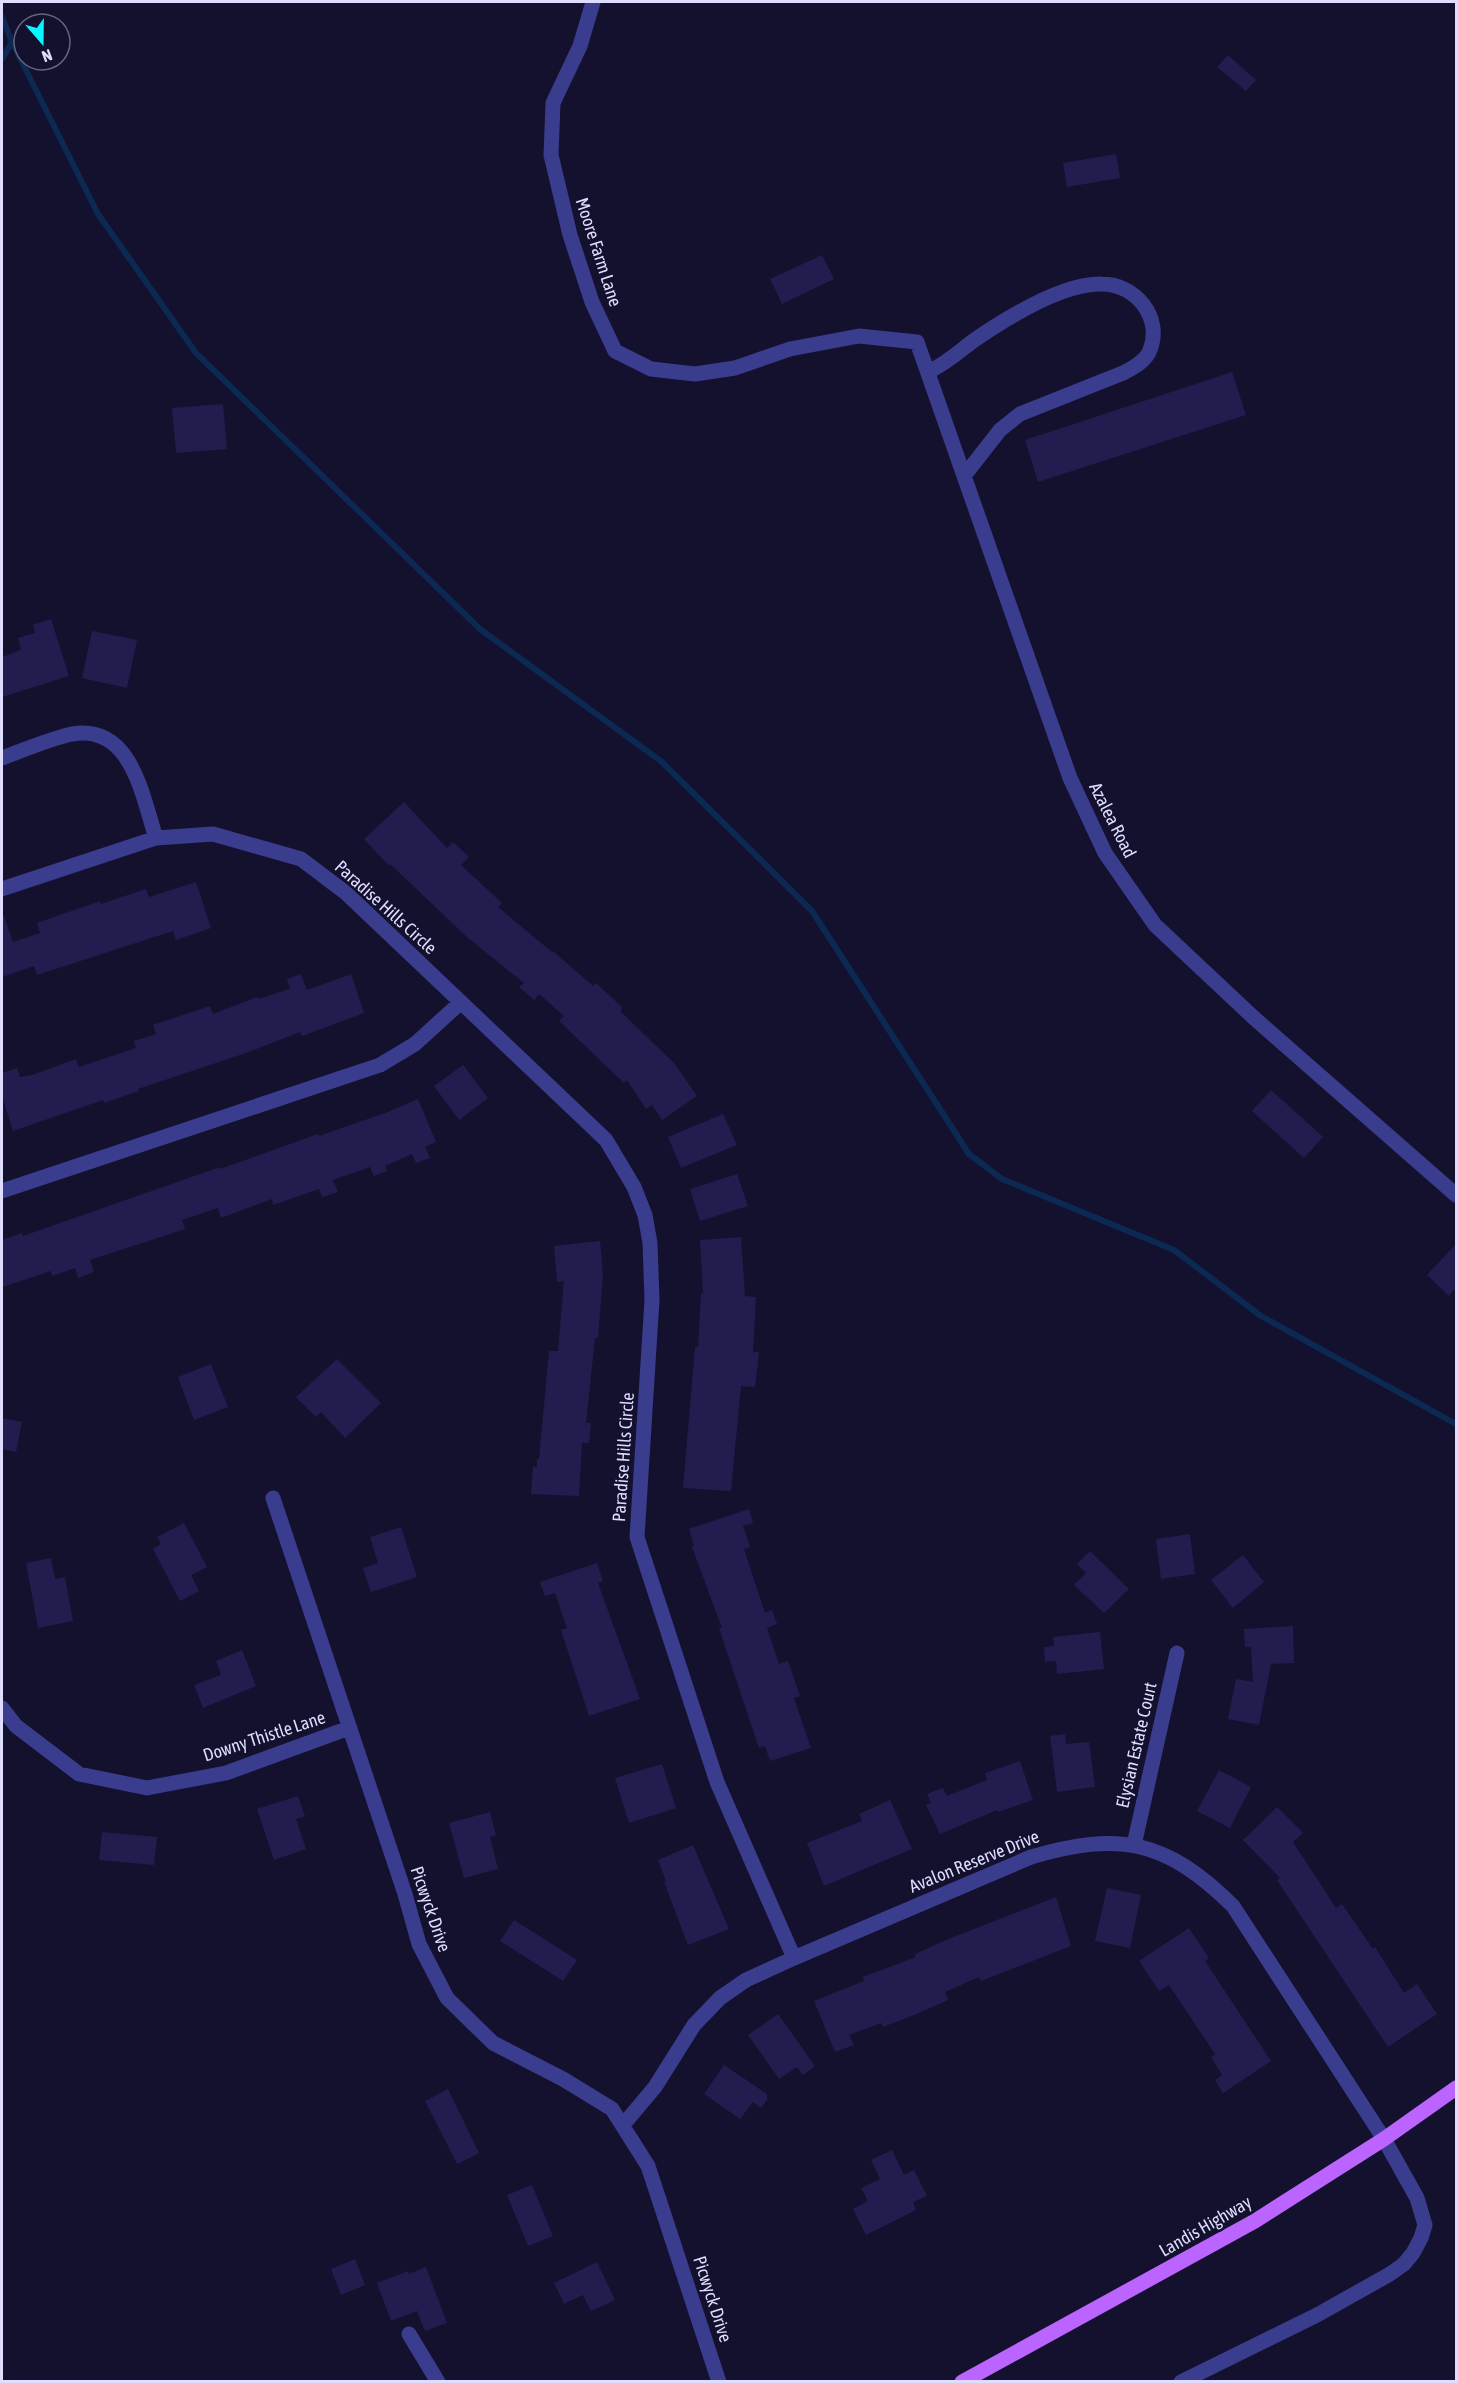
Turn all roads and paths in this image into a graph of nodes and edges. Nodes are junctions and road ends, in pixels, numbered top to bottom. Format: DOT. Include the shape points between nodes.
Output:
graph roads {
  1 [pos="593,2"];
  2 [pos="917,342"];
  3 [pos="928,372"];
  4 [pos="964,476"];
  5 [pos="2,758"];
  6 [pos="156,838"];
  7 [pos="2,889"];
  8 [pos="460,1003"];
  9 [pos="2,1191"];
  10 [pos="1456,1195"];
  11 [pos="273,1498"];
  12 [pos="1177,1653"];
  13 [pos="2,1708"];
  14 [pos="349,1728"];
  15 [pos="1134,1845"];
  16 [pos="794,1958"];
  17 [pos="1456,2088"];
  18 [pos="622,2125"];
  19 [pos="1384,2139"];
  20 [pos="409,2334"];
  21 [pos="438,2382"];
  22 [pos="719,2382"];
  23 [pos="962,2382"];
  24 [pos="1181,2382"];
  1 -- 2 [label="street, Moore Farm Lane" via="580,46 553,103 551,155 570,235 592,302 615,351 651,369 695,374 735,368 790,349 859,336"];
  2 -- 3 [label="street, Azalea Road"];
  3 -- 4 [label="street, Azalea Road"];
  3 -- 4 [label="street" via="946,364 1018,312 1083,287 1101,284 1134,293 1149,314 1153,340 1150,352 1138,365 1020,414 1000,430"];
  4 -- 10 [label="street, Azalea Road" via="1070,778 1105,853 1155,925 1253,1017"];
  5 -- 6 [label="street" via="72,734 94,734 118,746 132,765"];
  6 -- 7 [label="street, Paradise Hills Circle"];
  6 -- 8 [label="street, Paradise Hills Circle" via="213,834 301,859 346,893"];
  8 -- 9 [label="street" via="415,1044 380,1065"];
  8 -- 16 [label="street, Paradise Hills Circle" via="606,1140 624,1168 645,1215 652,1300 637,1537 717,1782"];
  11 -- 14 [label="street, Picwyck Drive"];
  12 -- 15 [label="street, Elysian Estate Court"];
  13 -- 14 [label="street, Downy Thistle Lane" via="16,1726 79,1774 147,1788 226,1773"];
  14 -- 18 [label="street, Picwyck Drive" via="419,1944 447,1998 493,2043 612,2109"];
  15 -- 16 [label="street, Avalon Reserve Drive" via="1101,1842 1031,1857"];
  15 -- 19 [label="street, Avalon Reserve Drive" via="1177,1861 1208,1882 1233,1906"];
  16 -- 18 [label="street, Avalon Reserve Drive" via="746,1980 720,1998 694,2025 655,2088"];
  17 -- 19 [label="main road, Landis Highway"];
  18 -- 22 [label="street, Picwyck Drive" via="648,2166"];
  19 -- 23 [label="main road, Landis Highway" via="1255,2221"];
  19 -- 24 [label="street, Avalon Reserve Drive" via="1423,2212 1421,2238 1404,2264 1317,2315"];
  20 -- 21 [label="street"];
}
